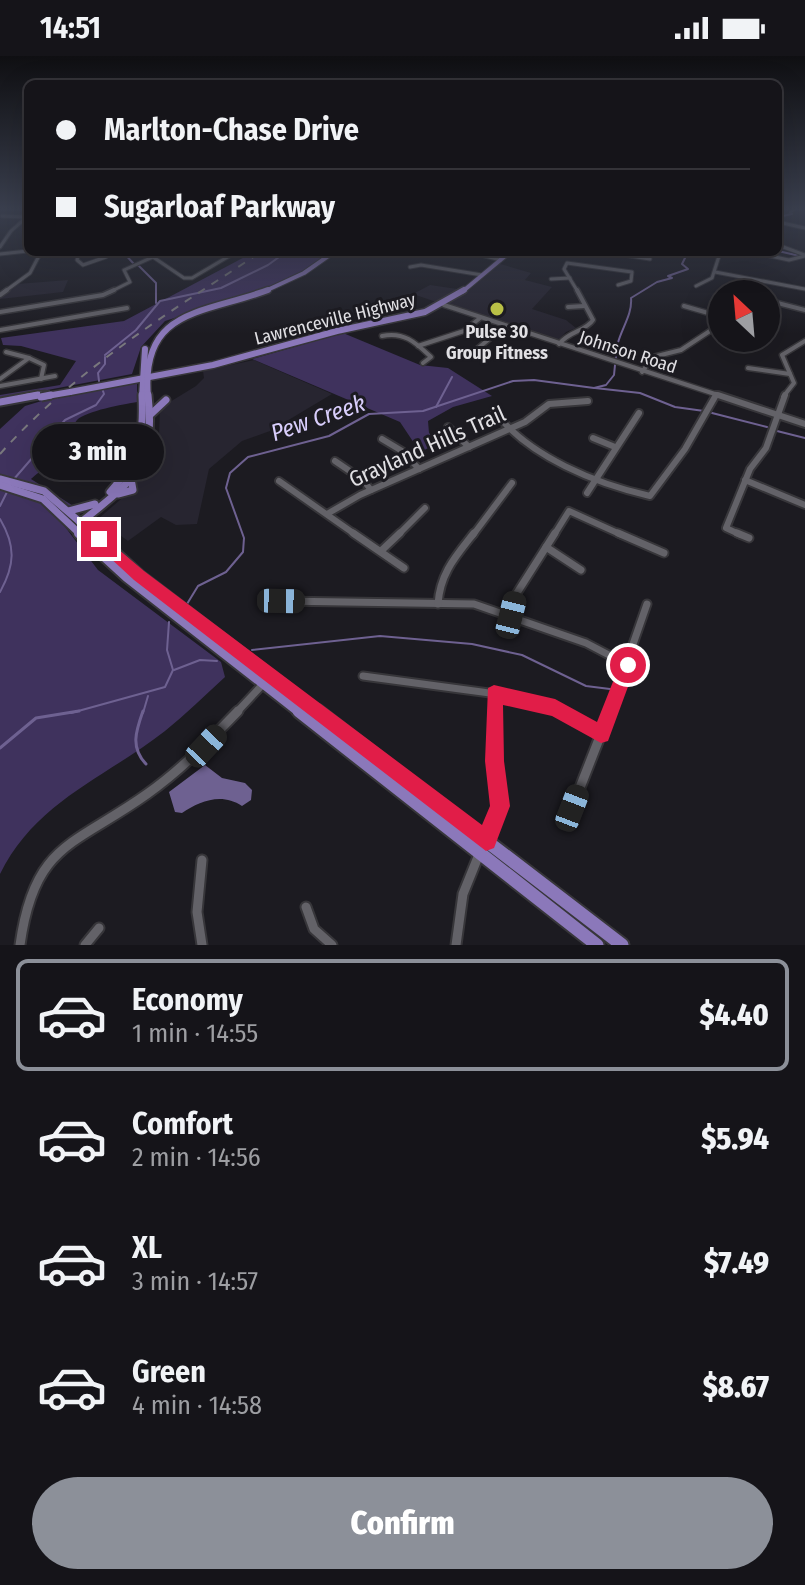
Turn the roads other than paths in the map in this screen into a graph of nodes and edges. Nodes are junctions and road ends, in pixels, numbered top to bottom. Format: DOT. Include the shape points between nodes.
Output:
graph roads {
  1 [pos="23,251"];
  2 [pos="0,254"];
  3 [pos="805,255"];
  4 [pos="39,256"];
  5 [pos="78,256"];
  6 [pos="229,256"];
  7 [pos="326,256"];
  8 [pos="485,256"];
  9 [pos="506,256"];
  10 [pos="630,256"];
  11 [pos="719,256"];
  12 [pos="773,256"];
  13 [pos="106,257"];
  14 [pos="153,257"];
  15 [pos="650,259"];
  16 [pos="501,260"];
  17 [pos="795,260"];
  18 [pos="803,264"];
  19 [pos="410,267"];
  20 [pos="715,272"];
  21 [pos="482,275"];
  22 [pos="799,276"];
  23 [pos="570,278"];
  24 [pos="551,279"];
  25 [pos="618,285"];
  26 [pos="696,286"];
  27 [pos="797,287"];
  28 [pos="805,289"];
  29 [pos="0,295"];
  30 [pos="780,304"];
  31 [pos="444,305"];
  32 [pos="584,306"];
  33 [pos="684,306"];
  34 [pos="568,307"];
  35 [pos="127,308"];
  36 [pos="805,310"];
  37 [pos="0,312"];
  38 [pos="708,315"];
  39 [pos="480,318"];
  40 [pos="470,326"];
  41 [pos="0,330"];
  42 [pos="708,330"];
  43 [pos="382,336"];
  44 [pos="805,341"];
  45 [pos="559,344"];
  46 [pos="418,346"];
  47 [pos="477,349"];
  48 [pos="5,353"];
  49 [pos="244,356"];
  50 [pos="29,358"];
  51 [pos="423,363"];
  52 [pos="748,368"];
  53 [pos="642,372"];
  54 [pos="162,373"];
  55 [pos="790,374"];
  56 [pos="55,376"];
  57 [pos="145,376"];
  58 [pos="0,379"];
  59 [pos="41,379"];
  60 [pos="131,379"];
  61 [pos="0,386"];
  62 [pos="716,395"];
  63 [pos="149,396"];
  64 [pos="588,401"];
  65 [pos="2,404"];
  66 [pos="495,412"];
  67 [pos="639,413"];
  68 [pos="150,415"];
  69 [pos="776,415"];
  70 [pos="805,424"];
  71 [pos="448,427"];
  72 [pos="510,429"];
  73 [pos="593,438"];
  74 [pos="382,439"];
  75 [pos="469,447"];
  76 [pos="615,447"];
  77 [pos="335,461"];
  78 [pos="419,469"];
  79 [pos="597,476"];
  80 [pos="745,480"];
  81 [pos="279,481"];
  82 [pos="0,482"];
  83 [pos="512,483"];
  84 [pos="30,489"];
  85 [pos="371,490"];
  86 [pos="587,493"];
  87 [pos="95,504"];
  88 [pos="805,505"];
  89 [pos="425,508"];
  90 [pos="69,511"];
  91 [pos="327,514"];
  92 [pos="75,523"];
  93 [pos="749,538"];
  94 [pos="546,547"];
  95 [pos="381,551"];
  96 [pos="664,553"];
  97 [pos="404,568"];
  98 [pos="581,570"];
  99 [pos="281,601"];
  100 [pos="438,604"];
  101 [pos="647,604"];
  102 [pos="511,615"];
  103 [pos="628,665"];
  104 [pos="363,676"];
  105 [pos="266,680"];
  106 [pos="494,694"];
  107 [pos="601,734"];
  108 [pos="572,808"];
  109 [pos="483,847"];
  110 [pos="202,860"];
  111 [pos="306,907"];
  112 [pos="99,928"];
  113 [pos="20,945"];
  114 [pos="85,945"];
  115 [pos="202,945"];
  116 [pos="332,945"];
  117 [pos="456,945"];
  118 [pos="597,945"];
  119 [pos="622,945"];
  1 -- 2 [label="street"];
  3 -- 17 [label="street"];
  4 -- 29 [label="street" via="30,273"];
  5 -- 13 [label="street" via="82,265"];
  6 -- 14 [label="street" via="192,278"];
  7 -- 57 [label="main road" via="288,280 187,313 147,346"];
  8 -- 16 [label="street"];
  9 -- 16 [label="main road, Lawrenceville Highway"];
  10 -- 15 [label="street"];
  11 -- 20 [label="street"];
  12 -- 17 [label="street"];
  14 -- 37 [label="street" via="129,266 124,270 130,282 103,295"];
  16 -- 21 [label="main road, Lawrenceville Highway"];
  17 -- 18 [label="street"];
  19 -- 21 [label="street"];
  20 -- 26 [label="street"];
  20 -- 27 [label="street"];
  21 -- 31 [label="main road, Lawrenceville Highway"];
  22 -- 27 [label="street"];
  23 -- 24 [label="street"];
  23 -- 25 [label="street" via="564,269 569,261 632,272 631,281"];
  23 -- 32 [label="street"];
  27 -- 28 [label="street"];
  30 -- 36 [label="street"];
  31 -- 39 [label="street, Johnson Road"];
  31 -- 49 [label="main road, Lawrenceville Highway"];
  32 -- 34 [label="street"];
  32 -- 45 [label="street" via="593,320 590,325 567,334"];
  33 -- 38 [label="street"];
  35 -- 41 [label="street"];
  39 -- 40 [label="street"];
  39 -- 45 [label="street, Johnson Road"];
  40 -- 46 [label="street"];
  40 -- 47 [label="street" via="494,335"];
  42 -- 53 [label="street" via="681,350 653,357"];
  43 -- 46 [label="street" via="401,333"];
  44 -- 55 [label="street" via="782,355"];
  45 -- 53 [label="street, Johnson Road"];
  46 -- 51 [label="street" via="431,357"];
  48 -- 50 [label="street"];
  49 -- 54 [label="main road, Lawrenceville Highway"];
  49 -- 54 [label="main road, Lawrenceville Highway" via="200,372"];
  50 -- 58 [label="street"];
  50 -- 59 [label="street" via="44,365"];
  52 -- 55 [label="street"];
  53 -- 62 [label="street, Johnson Road"];
  54 -- 57 [label="main road"];
  54 -- 57 [label="main road"];
  55 -- 69 [label="street" via="794,383"];
  56 -- 59 [label="street"];
  57 -- 60 [label="main road"];
  57 -- 60 [label="main road"];
  57 -- 63 [label="main road"];
  57 -- 87 [label="main road" via="141,452 126,476"];
  59 -- 61 [label="street"];
  60 -- 65 [label="main road, bridge"];
  62 -- 69 [label="street, Johnson Road"];
  62 -- 79 [label="street" via="656,493 642,495"];
  63 -- 68 [label="main road"];
  63 -- 68 [label="main road" via="166,400"];
  64 -- 72 [label="street, Grayland Hills Trail" via="549,404"];
  66 -- 72 [label="street"];
  67 -- 76 [label="street"];
  68 -- 92 [label="main road" via="150,444 131,479 133,490 114,496"];
  69 -- 70 [label="street, Johnson Road"];
  69 -- 80 [label="street" via="766,448"];
  71 -- 75 [label="street"];
  72 -- 75 [label="street, Grayland Hills Trail"];
  72 -- 79 [label="street" via="536,450"];
  73 -- 76 [label="street"];
  74 -- 78 [label="street"];
  75 -- 78 [label="street, Grayland Hills Trail"];
  76 -- 79 [label="street"];
  77 -- 85 [label="street"];
  78 -- 85 [label="street, Grayland Hills Trail"];
  79 -- 86 [label="street"];
  80 -- 88 [label="street"];
  80 -- 93 [label="street" via="726,528"];
  81 -- 91 [label="street"];
  82 -- 84 [label="main road"];
  83 -- 100 [label="street" via="444,572"];
  84 -- 90 [label="main road" via="49,494"];
  84 -- 92 [label="main road"];
  85 -- 91 [label="street, Grayland Hills Trail"];
  87 -- 90 [label="main road"];
  87 -- 92 [label="main road"];
  89 -- 95 [label="street"];
  90 -- 92 [label="main road"];
  91 -- 95 [label="street"];
  92 -- 105 [label="main road"];
  94 -- 96 [label="street" via="569,511"];
  94 -- 98 [label="street"];
  94 -- 102 [label="street" via="515,596"];
  95 -- 97 [label="street"];
  99 -- 100 [label="street"];
  100 -- 102 [label="street" via="474,604"];
  101 -- 103 [label="street"];
  102 -- 103 [label="street"];
  103 -- 107 [label="street"];
  104 -- 106 [label="street"];
  105 -- 109 [label="main road"];
  105 -- 113 [label="street" via="169,778 47,862 27,896"];
  106 -- 107 [label="street" via="555,708"];
  106 -- 109 [label="street" via="500,806"];
  107 -- 108 [label="street"];
  109 -- 117 [label="street" via="463,894"];
  109 -- 118 [label="main road"];
  109 -- 119 [label="main road"];
  110 -- 115 [label="street" via="197,912"];
  111 -- 116 [label="street" via="314,929"];
  112 -- 114 [label="street"];
}
